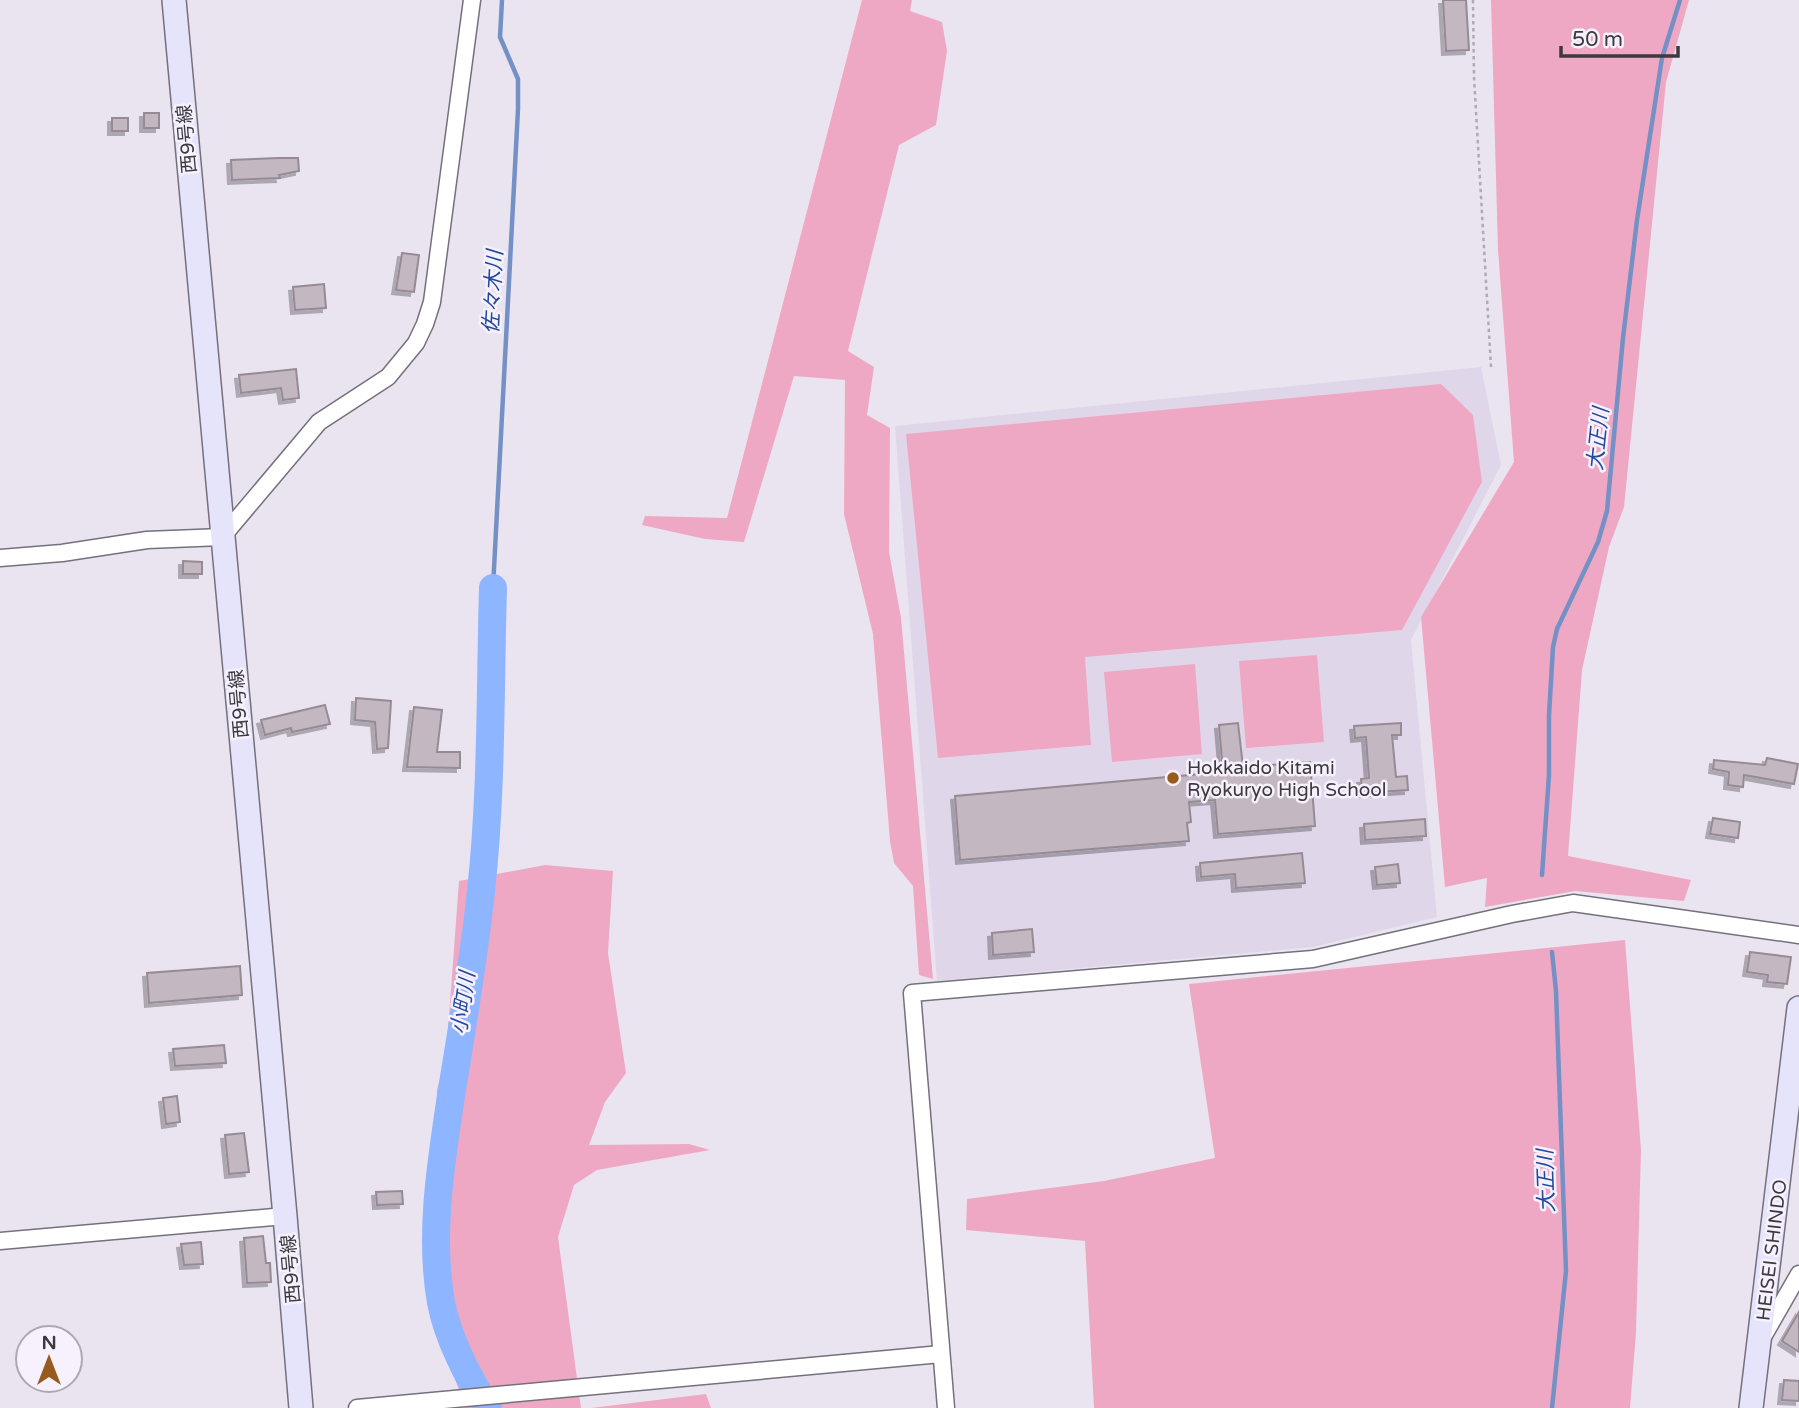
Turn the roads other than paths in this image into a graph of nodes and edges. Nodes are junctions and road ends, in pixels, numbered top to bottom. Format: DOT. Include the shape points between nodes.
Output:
graph roads {
  1 [pos="174,0"];
  2 [pos="472,0"];
  3 [pos="222,537"];
  4 [pos="0,558"];
  5 [pos="1799,934"];
  6 [pos="1799,1008"];
  7 [pos="285,1216"];
  8 [pos="0,1241"];
  9 [pos="1799,1274"];
  10 [pos="1760,1342"];
  11 [pos="941,1354"];
  12 [pos="300,1408"];
  13 [pos="357,1408"];
  14 [pos="946,1408"];
  15 [pos="1751,1408"];
  1 -- 3 [label="street, 西9号線"];
  2 -- 3 [label="street" via="432,302 425,324 388,377 319,422"];
  3 -- 4 [label="street" via="147,540"];
  3 -- 7 [label="street, 西9号線"];
  5 -- 11 [label="street" via="1573,903 1313,959 912,993"];
  6 -- 10 [label="street, HEISEI SHINDO"];
  7 -- 8 [label="street"];
  7 -- 12 [label="street, 西9号線"];
  9 -- 10 [label="street"];
  10 -- 15 [label="street, HEISEI SHINDO"];
  11 -- 13 [label="street"];
  11 -- 14 [label="street"];
}
